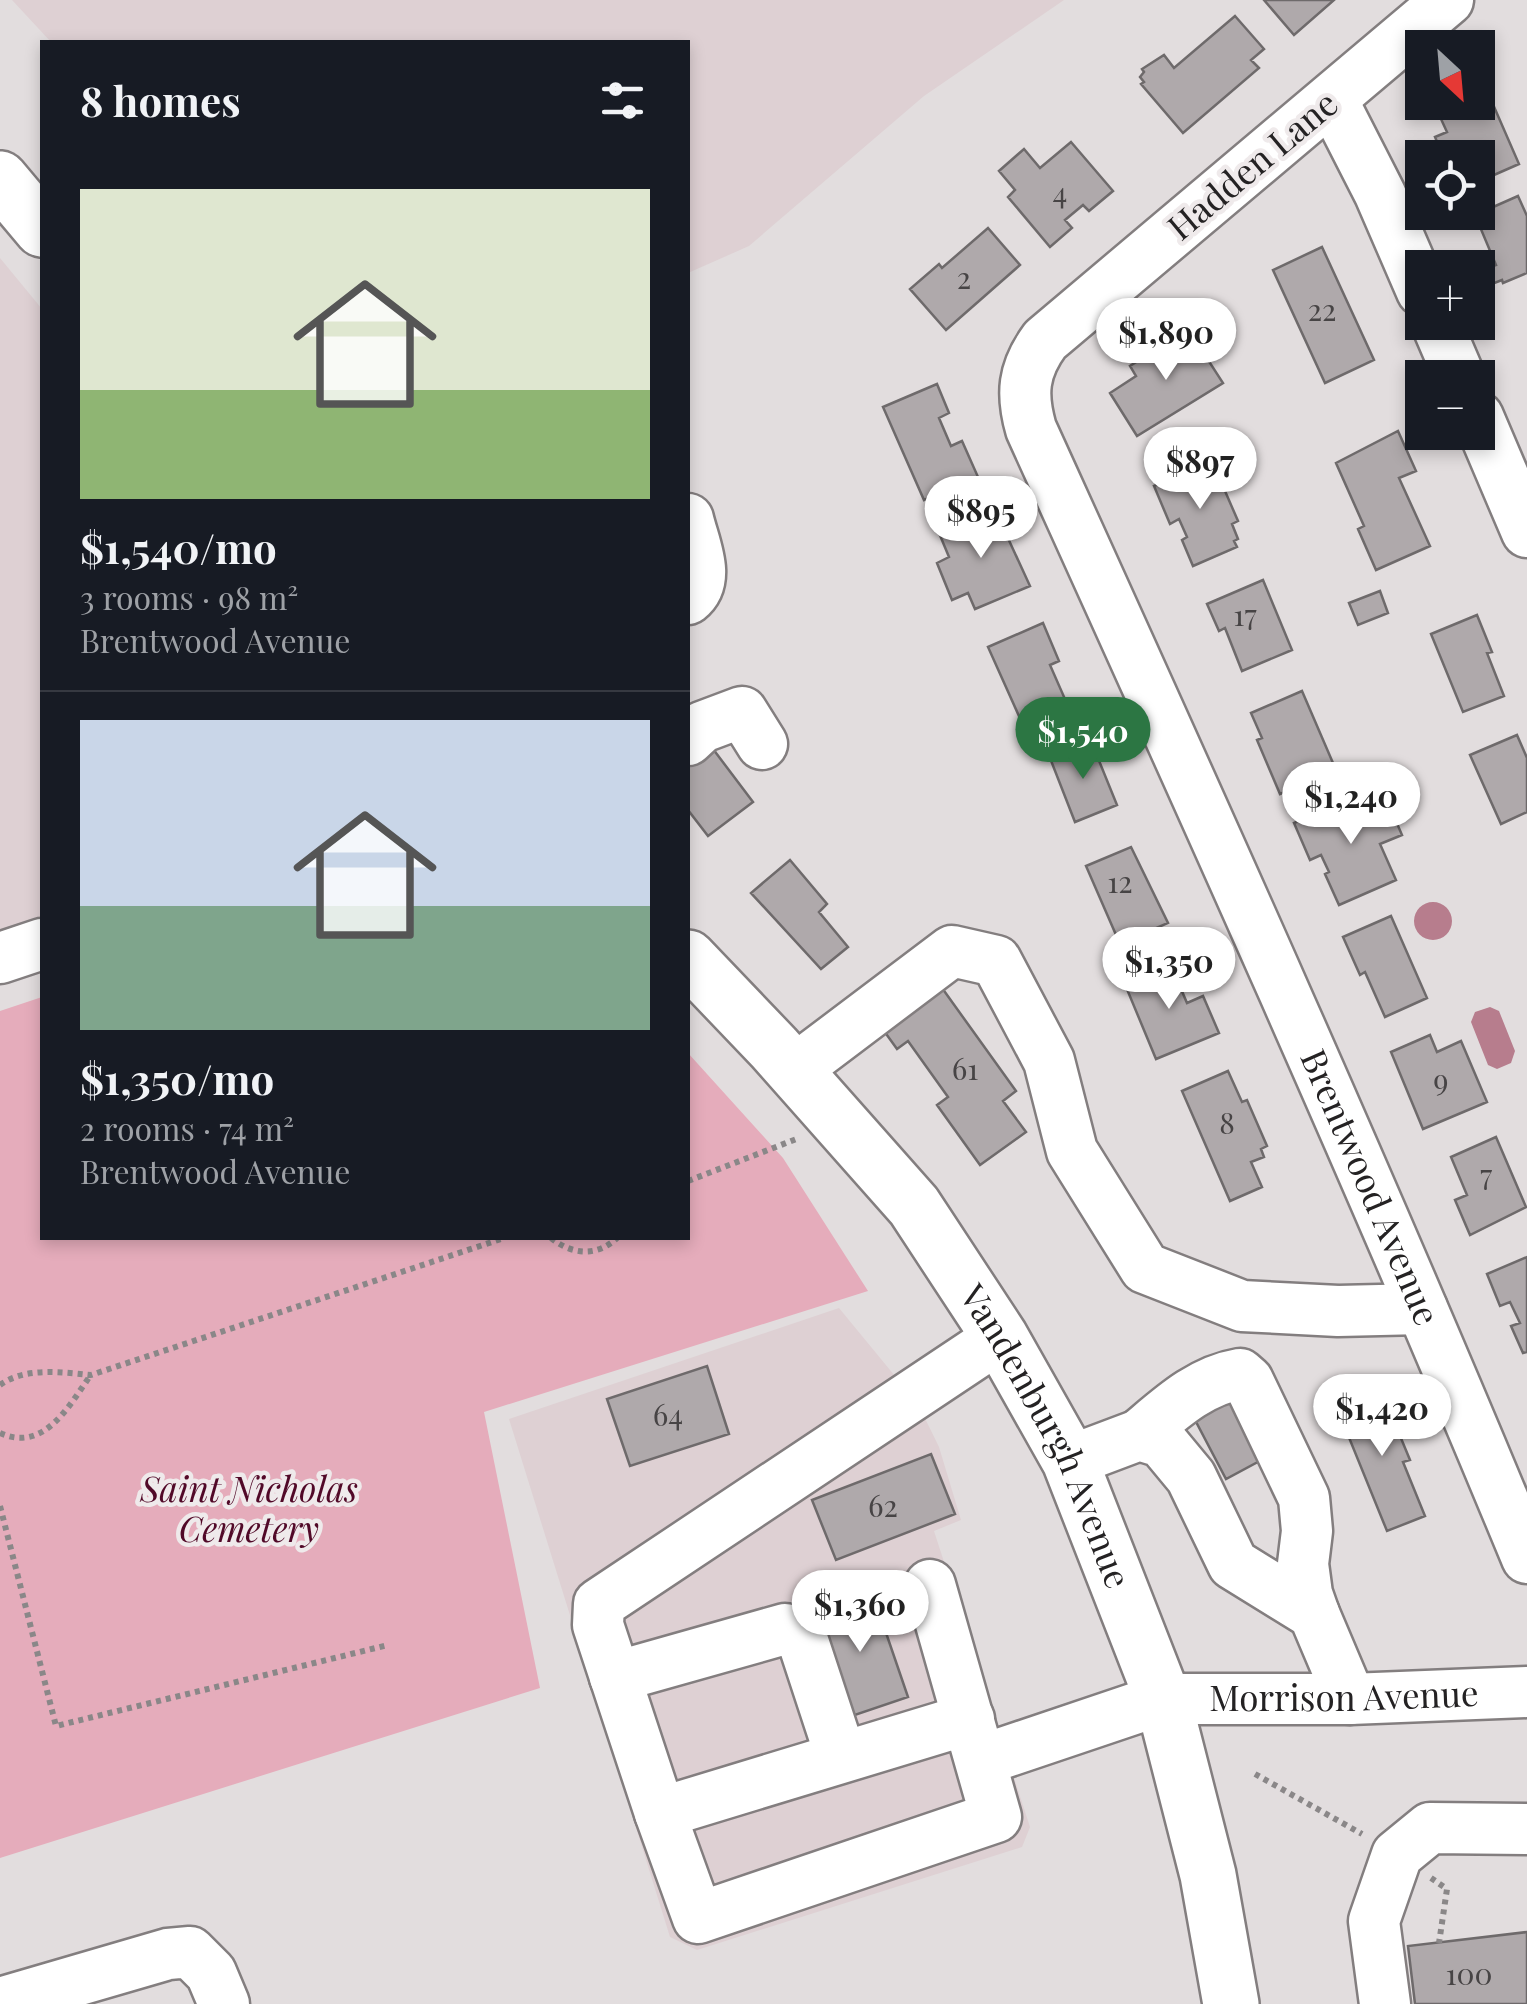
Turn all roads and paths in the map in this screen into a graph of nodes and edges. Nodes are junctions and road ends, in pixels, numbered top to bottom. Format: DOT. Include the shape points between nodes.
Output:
graph roads {
  1 [pos="1448,0"];
  2 [pos="1332,100"];
  3 [pos="0,179"];
  4 [pos="40,227"];
  5 [pos="1405,252"];
  6 [pos="1024,379"];
  7 [pos="1492,450"];
  8 [pos="690,528"];
  9 [pos="1527,532"];
  10 [pos="690,598"];
  11 [pos="690,738"];
  12 [pos="762,744"];
  13 [pos="40,945"];
  14 [pos="0,958"];
  15 [pos="690,960"];
  16 [pos="793,1071"];
  17 [pos="837,1123"];
  18 [pos="690,1180"];
  19 [pos="498,1240"];
  20 [pos="554,1240"];
  21 [pos="615,1240"];
  22 [pos="1422,1309"];
  23 [pos="1000,1337"];
  24 [pos="91,1375"];
  25 [pos="0,1385"];
  26 [pos="0,1434"];
  27 [pos="1139,1435"];
  28 [pos="1070,1461"];
  29 [pos="0,1506"];
  30 [pos="1527,1558"];
  31 [pos="930,1586"];
  32 [pos="1314,1614"];
  33 [pos="388,1645"];
  34 [pos="615,1676"];
  35 [pos="1527,1692"];
  36 [pos="1163,1699"];
  37 [pos="1350,1699"];
  38 [pos="976,1740"];
  39 [pos="841,1757"];
  40 [pos="1254,1774"];
  41 [pos="660,1812"];
  42 [pos="1527,1829"];
  43 [pos="1365,1835"];
  44 [pos="1417,1869"];
  45 [pos="1439,1943"];
  46 [pos="0,2003"];
  47 [pos="224,2004"];
  48 [pos="1231,2004"];
  49 [pos="1385,2004"];
  1 -- 2 [label="street, Hadden Lane"];
  2 -- 5 [label="street"];
  2 -- 6 [label="street, Hadden Lane" via="1045,340"];
  3 -- 4 [label="main road"];
  6 -- 22 [label="street, Brentwood Avenue" via="1031,429"];
  7 -- 9 [label="street"];
  8 -- 10 [label="street" via="701,580"];
  11 -- 12 [label="street" via="742,712"];
  13 -- 14 [label="street"];
  15 -- 16 [label="main road, Vandenburgh Avenue"];
  16 -- 17 [label="main road, Vandenburgh Avenue"];
  16 -- 22 [label="street" via="952,952 996,961 1049,1062 1072,1151 1146,1268 1242,1306"];
  17 -- 18 [label="path"];
  17 -- 23 [label="main road, Vandenburgh Avenue" via="914,1206"];
  19 -- 24 [label="path"];
  20 -- 21 [label="path" via="588,1252"];
  22 -- 30 [label="street, Brentwood Avenue"];
  23 -- 28 [label="main road, Vandenburgh Avenue"];
  23 -- 34 [label="street" via="600,1604 598,1625"];
  24 -- 25 [label="path" via="50,1371"];
  24 -- 26 [label="path" via="57,1422 34,1436"];
  27 -- 28 [label="street"];
  27 -- 32 [label="street" via="1162,1442 1182,1462 1233,1564"];
  27 -- 32 [label="street" via="1213,1380 1240,1374 1248,1381 1304,1498 1303,1564"];
  28 -- 36 [label="main road, Vandenburgh Avenue"];
  29 -- 33 [label="path" via="56,1726"];
  31 -- 38 [label="street"];
  32 -- 37 [label="street"];
  34 -- 39 [label="street" via="785,1629 800,1632"];
  34 -- 41 [label="street"];
  35 -- 37 [label="street, Morrison Avenue"];
  36 -- 37 [label="street, Morrison Avenue"];
  36 -- 38 [label="street, Morrison Avenue"];
  36 -- 48 [label="main road, Vandenburgh Avenue" via="1208,1874"];
  38 -- 39 [label="street, Morrison Avenue"];
  38 -- 41 [label="street" via="996,1818 698,1918"];
  39 -- 41 [label="street, Morrison Avenue"];
  40 -- 43 [label="path"];
  42 -- 49 [label="street" via="1430,1828 1396,1855 1374,1921"];
  44 -- 45 [label="path" via="1447,1889"];
  46 -- 47 [label="street" via="190,1952 211,1973"];
}
